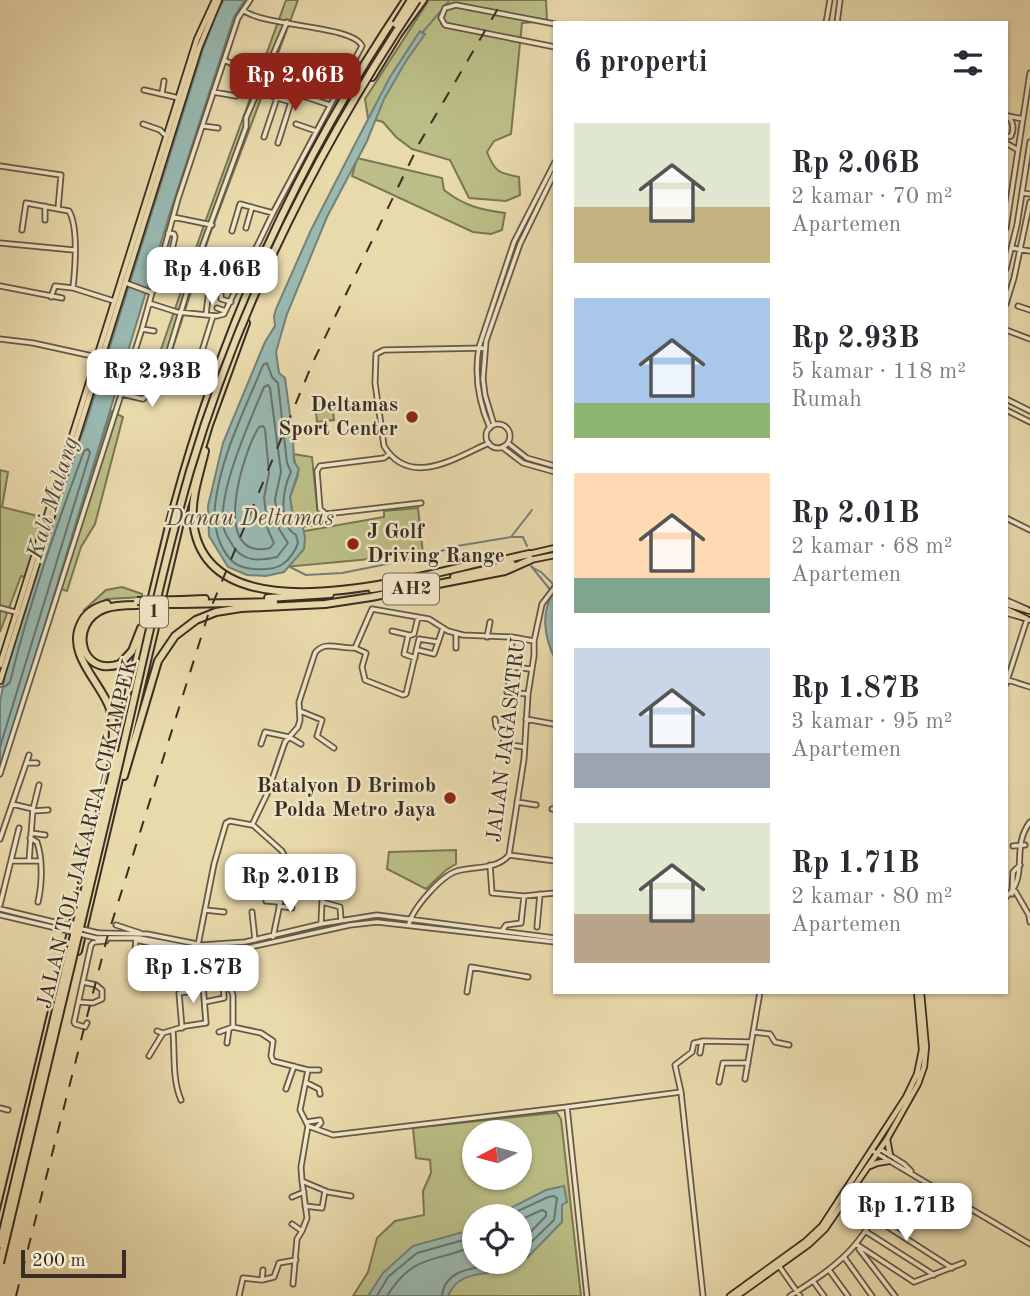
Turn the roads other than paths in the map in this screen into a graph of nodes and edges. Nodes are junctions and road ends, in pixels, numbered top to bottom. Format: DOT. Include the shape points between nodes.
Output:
graph roads {
  1 [pos="217,0"];
  2 [pos="250,0"];
  3 [pos="408,0"];
  4 [pos="417,0"];
  5 [pos="423,0"];
  6 [pos="830,0"];
  7 [pos="841,0"];
  8 [pos="243,10"];
  9 [pos="826,21"];
  10 [pos="837,21"];
  11 [pos="288,22"];
  12 [pos="553,24"];
  13 [pos="553,47"];
  14 [pos="223,61"];
  15 [pos="320,69"];
  16 [pos="1030,73"];
  17 [pos="346,76"];
  18 [pos="164,81"];
  19 [pos="239,84"];
  20 [pos="257,89"];
  21 [pos="144,90"];
  22 [pos="213,92"];
  23 [pos="162,94"];
  24 [pos="181,98"];
  25 [pos="277,98"];
  26 [pos="291,102"];
  27 [pos="331,105"];
  28 [pos="1008,116"];
  29 [pos="1008,118"];
  30 [pos="1023,119"];
  31 [pos="143,124"];
  32 [pos="296,124"];
  33 [pos="203,126"];
  34 [pos="218,128"];
  35 [pos="316,131"];
  36 [pos="1008,137"];
  37 [pos="169,138"];
  38 [pos="264,138"];
  39 [pos="1030,142"];
  40 [pos="278,143"];
  41 [pos="1008,144"];
  42 [pos="1018,150"];
  43 [pos="0,166"];
  44 [pos="553,166"];
  45 [pos="553,176"];
  46 [pos="1022,193"];
  47 [pos="1030,194"];
  48 [pos="1030,202"];
  49 [pos="45,206"];
  50 [pos="252,207"];
  51 [pos="58,209"];
  52 [pos="273,213"];
  53 [pos="1008,215"];
  54 [pos="173,217"];
  55 [pos="45,220"];
  56 [pos="212,225"];
  57 [pos="246,228"];
  58 [pos="22,230"];
  59 [pos="232,231"];
  60 [pos="168,233"];
  61 [pos="0,243"];
  62 [pos="517,243"];
  63 [pos="1012,248"];
  64 [pos="1020,249"];
  65 [pos="75,250"];
  66 [pos="1030,251"];
  67 [pos="163,253"];
  68 [pos="1008,262"];
  69 [pos="155,276"];
  70 [pos="173,281"];
  71 [pos="210,282"];
  72 [pos="224,282"];
  73 [pos="128,284"];
  74 [pos="238,285"];
  75 [pos="0,286"];
  76 [pos="73,288"];
  77 [pos="149,291"];
  78 [pos="221,294"];
  79 [pos="51,297"];
  80 [pos="62,298"];
  81 [pos="1008,298"];
  82 [pos="117,302"];
  83 [pos="231,302"];
  84 [pos="149,303"];
  85 [pos="1018,306"];
  86 [pos="218,308"];
  87 [pos="1030,310"];
  88 [pos="225,311"];
  89 [pos="180,312"];
  90 [pos="206,314"];
  91 [pos="213,315"];
  92 [pos="142,329"];
  93 [pos="154,331"];
  94 [pos="1008,331"];
  95 [pos="0,339"];
  96 [pos="1030,340"];
  97 [pos="479,347"];
  98 [pos="485,348"];
  99 [pos="202,351"];
  100 [pos="100,357"];
  101 [pos="159,384"];
  102 [pos="179,384"];
  103 [pos="121,394"];
  104 [pos="1008,401"];
  105 [pos="1008,411"];
  106 [pos="1030,411"];
  107 [pos="212,419"];
  108 [pos="1030,422"];
  109 [pos="492,426"];
  110 [pos="489,443"];
  111 [pos="508,443"];
  112 [pos="502,447"];
  113 [pos="389,454"];
  114 [pos="553,465"];
  115 [pos="553,471"];
  116 [pos="421,503"];
  117 [pos="171,518"];
  118 [pos="1008,519"];
  119 [pos="1030,530"];
  120 [pos="553,549"];
  121 [pos="553,555"];
  122 [pos="529,557"];
  123 [pos="502,561"];
  124 [pos="553,590"];
  125 [pos="182,602"];
  126 [pos="137,603"];
  127 [pos="289,604"];
  128 [pos="1008,607"];
  129 [pos="0,608"];
  130 [pos="1008,608"];
  131 [pos="1030,611"];
  132 [pos="19,613"];
  133 [pos="418,617"];
  134 [pos="1029,619"];
  135 [pos="490,622"];
  136 [pos="443,628"];
  137 [pos="392,631"];
  138 [pos="456,634"];
  139 [pos="409,635"];
  140 [pos="487,638"];
  141 [pos="512,638"];
  142 [pos="534,641"];
  143 [pos="438,642"];
  144 [pos="355,648"];
  145 [pos="456,648"];
  146 [pos="418,650"];
  147 [pos="415,658"];
  148 [pos="0,665"];
  149 [pos="531,669"];
  150 [pos="1008,679"];
  151 [pos="0,681"];
  152 [pos="1008,682"];
  153 [pos="509,683"];
  154 [pos="1030,687"];
  155 [pos="527,694"];
  156 [pos="300,711"];
  157 [pos="495,719"];
  158 [pos="526,719"];
  159 [pos="553,724"];
  160 [pos="289,737"];
  161 [pos="261,744"];
  162 [pos="301,744"];
  163 [pos="524,747"];
  164 [pos="334,748"];
  165 [pos="29,755"];
  166 [pos="27,763"];
  167 [pos="37,763"];
  168 [pos="0,774"];
  169 [pos="109,774"];
  170 [pos="39,785"];
  171 [pos="116,797"];
  172 [pos="517,802"];
  173 [pos="12,804"];
  174 [pos="536,805"];
  175 [pos="33,810"];
  176 [pos="48,810"];
  177 [pos="1030,822"];
  178 [pos="253,825"];
  179 [pos="19,828"];
  180 [pos="45,835"];
  181 [pos="31,836"];
  182 [pos="0,838"];
  183 [pos="1025,845"];
  184 [pos="1013,846"];
  185 [pos="509,855"];
  186 [pos="1026,855"];
  187 [pos="12,861"];
  188 [pos="29,861"];
  189 [pos="39,861"];
  190 [pos="553,861"];
  191 [pos="291,865"];
  192 [pos="490,865"];
  193 [pos="1020,865"];
  194 [pos="306,877"];
  195 [pos="253,880"];
  196 [pos="327,885"];
  197 [pos="1021,886"];
  198 [pos="288,888"];
  199 [pos="553,893"];
  200 [pos="1013,893"];
  201 [pos="540,894"];
  202 [pos="1008,896"];
  203 [pos="1,897"];
  204 [pos="524,897"];
  205 [pos="266,901"];
  206 [pos="38,902"];
  207 [pos="322,902"];
  208 [pos="280,904"];
  209 [pos="292,908"];
  210 [pos="0,910"];
  211 [pos="205,910"];
  212 [pos="224,912"];
  213 [pos="252,912"];
  214 [pos="411,918"];
  215 [pos="341,920"];
  216 [pos="1030,922"];
  217 [pos="321,924"];
  218 [pos="409,924"];
  219 [pos="116,925"];
  220 [pos="537,927"];
  221 [pos="502,930"];
  222 [pos="140,933"];
  223 [pos="97,936"];
  224 [pos="273,937"];
  225 [pos="136,940"];
  226 [pos="255,940"];
  227 [pos="553,940"];
  228 [pos="553,940"];
  229 [pos="196,947"];
  230 [pos="216,949"];
  231 [pos="234,949"];
  232 [pos="134,961"];
  233 [pos="215,972"];
  234 [pos="223,976"];
  235 [pos="230,977"];
  236 [pos="528,978"];
  237 [pos="83,982"];
  238 [pos="203,990"];
  239 [pos="467,992"];
  240 [pos="760,994"];
  241 [pos="919,994"];
  242 [pos="919,994"];
  243 [pos="79,1002"];
  244 [pos="205,1002"];
  245 [pos="88,1023"];
  246 [pos="182,1028"];
  247 [pos="231,1028"];
  248 [pos="157,1031"];
  249 [pos="173,1032"];
  250 [pos="219,1032"];
  251 [pos="753,1032"];
  252 [pos="163,1033"];
  253 [pos="702,1041"];
  254 [pos="751,1042"];
  255 [pos="227,1043"];
  256 [pos="789,1045"];
  257 [pos="700,1053"];
  258 [pos="149,1056"];
  259 [pos="748,1063"];
  260 [pos="294,1066"];
  261 [pos="308,1070"];
  262 [pos="319,1070"];
  263 [pos="745,1079"];
  264 [pos="719,1082"];
  265 [pos="307,1083"];
  266 [pos="286,1090"];
  267 [pos="681,1091"];
  268 [pos="320,1094"];
  269 [pos="181,1100"];
  270 [pos="567,1107"];
  271 [pos="0,1108"];
  272 [pos="8,1110"];
  273 [pos="307,1124"];
  274 [pos="315,1129"];
  275 [pos="887,1139"];
  276 [pos="872,1148"];
  277 [pos="878,1151"];
  278 [pos="890,1155"];
  279 [pos="889,1161"];
  280 [pos="867,1169"];
  281 [pos="912,1172"];
  282 [pos="302,1181"];
  283 [pos="326,1191"];
  284 [pos="304,1192"];
  285 [pos="351,1196"];
  286 [pos="292,1197"];
  287 [pos="889,1197"];
  288 [pos="883,1204"];
  289 [pos="305,1206"];
  290 [pos="893,1211"];
  291 [pos="874,1218"];
  292 [pos="292,1224"];
  293 [pos="0,1226"];
  294 [pos="302,1231"];
  295 [pos="865,1231"];
  296 [pos="0,1244"];
  297 [pos="856,1244"];
  298 [pos="1030,1244"];
  299 [pos="844,1257"];
  300 [pos="296,1260"];
  301 [pos="963,1263"];
  302 [pos="778,1264"];
  303 [pos="0,1266"];
  304 [pos="952,1268"];
  305 [pos="263,1270"];
  306 [pos="829,1270"];
  307 [pos="934,1275"];
  308 [pos="262,1280"];
  309 [pos="813,1281"];
  310 [pos="293,1284"];
  311 [pos="797,1291"];
  312 [pos="239,1296"];
  313 [pos="587,1296"];
  314 [pos="703,1296"];
  315 [pos="730,1296"];
  316 [pos="737,1296"];
  317 [pos="790,1296"];
  318 [pos="800,1296"];
  319 [pos="824,1296"];
  320 [pos="848,1296"];
  321 [pos="872,1296"];
  322 [pos="895,1296"];
  1 -- 24 [label="main road"];
  2 -- 8 [label="street"];
  3 -- 117 [label="highway, JALAN TOL JAKARTA–CIKAMPEK / 1" via="322,137 263,252 211,384"];
  3 -- 296 [label="highway, 1, bridge" via="329,133 270,251 237,327 195,448 151,612"];
  4 -- 303 [label="highway, 1, bridge" via="346,111 273,250 191,468"];
  5 -- 107 [label="highway, JALAN TOL JAKARTA–CIKAMPEK / 1" via="352,106 304,196 257,295"];
  6 -- 9 [label="street"];
  7 -- 10 [label="street"];
  8 -- 11 [label="street"];
  8 -- 14 [label="street"];
  11 -- 17 [label="street" via="360,41 362,46"];
  11 -- 20 [label="street"];
  12 -- 13 [label="street" via="456,5 445,8 441,18 445,25"];
  14 -- 19 [label="street" via="241,67"];
  14 -- 22 [label="street"];
  15 -- 17 [label="street"];
  16 -- 30 [label="street"];
  17 -- 27 [label="street"];
  18 -- 23 [label="street"];
  19 -- 20 [label="street"];
  19 -- 22 [label="street" via="235,97"];
  20 -- 25 [label="street"];
  20 -- 56 [label="street"];
  21 -- 23 [label="street"];
  22 -- 33 [label="street"];
  23 -- 24 [label="street"];
  24 -- 37 [label="main road"];
  25 -- 26 [label="street"];
  25 -- 38 [label="street"];
  26 -- 27 [label="street" via="294,93"];
  26 -- 40 [label="street"];
  27 -- 35 [label="street"];
  28 -- 30 [label="street"];
  29 -- 36 [label="street" via="1014,130"];
  30 -- 42 [label="street"];
  31 -- 37 [label="street"];
  32 -- 35 [label="street"];
  33 -- 34 [label="street"];
  33 -- 54 [label="street"];
  35 -- 52 [label="street"];
  37 -- 73 [label="main road"];
  37 -- 82 [label="main road"];
  39 -- 46 [label="street"];
  41 -- 42 [label="street"];
  42 -- 53 [label="street"];
  43 -- 51 [label="street" via="60,174"];
  44 -- 62 [label="street"];
  45 -- 62 [label="street"];
  46 -- 47 [label="street"];
  46 -- 63 [label="street"];
  48 -- 64 [label="street"];
  49 -- 51 [label="street"];
  49 -- 55 [label="street"];
  49 -- 58 [label="street" via="24,204"];
  50 -- 52 [label="street"];
  50 -- 57 [label="street"];
  50 -- 59 [label="street" via="240,204"];
  51 -- 65 [label="street" via="71,214"];
  52 -- 74 [label="street"];
  54 -- 56 [label="street"];
  54 -- 60 [label="street"];
  56 -- 89 [label="street"];
  60 -- 67 [label="street"];
  60 -- 67 [label="street" via="175,237 171,254"];
  61 -- 65 [label="street"];
  62 -- 97 [label="street"];
  62 -- 98 [label="street"];
  63 -- 64 [label="street"];
  63 -- 68 [label="street"];
  64 -- 66 [label="street"];
  64 -- 81 [label="street"];
  65 -- 76 [label="street"];
  67 -- 69 [label="street"];
  69 -- 70 [label="street"];
  69 -- 77 [label="street"];
  71 -- 90 [label="street"];
  72 -- 74 [label="street"];
  73 -- 77 [label="street"];
  73 -- 82 [label="main road"];
  74 -- 83 [label="street"];
  75 -- 79 [label="street"];
  76 -- 79 [label="street" via="56,286"];
  76 -- 82 [label="street"];
  77 -- 84 [label="street"];
  78 -- 83 [label="street" via="220,299"];
  79 -- 80 [label="street"];
  82 -- 100 [label="main road"];
  83 -- 88 [label="street"];
  84 -- 89 [label="street"];
  84 -- 92 [label="street"];
  85 -- 87 [label="street"];
  86 -- 88 [label="street"];
  88 -- 91 [label="street"];
  89 -- 90 [label="street"];
  89 -- 101 [label="street"];
  90 -- 91 [label="street"];
  91 -- 99 [label="street"];
  92 -- 93 [label="street"];
  92 -- 103 [label="street"];
  94 -- 96 [label="street"];
  95 -- 100 [label="street"];
  97 -- 98 [label="street"];
  97 -- 109 [label="street" via="478,397"];
  97 -- 113 [label="street" via="376,354 378,408"];
  98 -- 109 [label="street" via="484,387"];
  100 -- 132 [label="main road"];
  101 -- 102 [label="street"];
  101 -- 103 [label="street" via="144,399"];
  103 -- 168 [label="street"];
  104 -- 106 [label="street"];
  105 -- 108 [label="street"];
  107 -- 123 [label="highway" via="193,523 209,561 237,583 272,591 331,591"];
  107 -- 171 [label="highway, JALAN TOL JAKARTA–CIKAMPEK / 1" via="182,514"];
  109 -- 110 [label="street" via="487,434"];
  109 -- 111 [label="street" via="508,429"];
  110 -- 112 [label="street"];
  110 -- 113 [label="street" via="453,461 427,467 410,466"];
  111 -- 112 [label="street"];
  111 -- 114 [label="street" via="527,458"];
  112 -- 115 [label="street" via="523,463"];
  113 -- 116 [label="street" via="320,466 320,509 326,514"];
  117 -- 126 [label="highway" via="132,651 124,661 107,666 86,655 82,645 88,622 103,609"];
  117 -- 169 [label="highway, JALAN TOL JAKARTA–CIKAMPEK / 1"];
  118 -- 119 [label="street"];
  120 -- 122 [label="main road, AH2"];
  121 -- 122 [label="main road, AH2"];
  122 -- 123 [label="highway, AH2"];
  122 -- 127 [label="highway, AH2" via="505,570 445,583 360,599"];
  123 -- 125 [label="highway, AH2" via="372,589"];
  124 -- 142 [label="street, JALAN JAGASATRU" via="542,604"];
  125 -- 126 [label="highway, bridge"];
  125 -- 127 [label="highway"];
  126 -- 169 [label="highway" via="97,607 78,631 80,656 111,712"];
  127 -- 171 [label="highway" via="216,612 174,636 155,669"];
  128 -- 131 [label="main road"];
  129 -- 132 [label="street"];
  130 -- 134 [label="main road"];
  132 -- 148 [label="main road"];
  132 -- 151 [label="main road"];
  133 -- 136 [label="street"];
  133 -- 139 [label="street" via="414,634"];
  133 -- 144 [label="street" via="371,609"];
  134 -- 150 [label="street"];
  135 -- 140 [label="street"];
  136 -- 138 [label="street"];
  136 -- 143 [label="street"];
  137 -- 139 [label="street"];
  138 -- 140 [label="street"];
  138 -- 145 [label="street"];
  139 -- 147 [label="street" via="404,655"];
  140 -- 141 [label="street"];
  141 -- 142 [label="street"];
  141 -- 149 [label="street" via="511,667"];
  142 -- 149 [label="street, JALAN JAGASATRU"];
  143 -- 146 [label="street" via="433,654"];
  143 -- 146 [label="street" via="420,639"];
  144 -- 147 [label="street" via="366,653 365,680 402,695"];
  144 -- 156 [label="street" via="319,647 299,702"];
  146 -- 147 [label="street"];
  149 -- 155 [label="street, JALAN JAGASATRU"];
  152 -- 154 [label="street"];
  153 -- 155 [label="street" via="508,692"];
  155 -- 158 [label="street, JALAN JAGASATRU"];
  156 -- 160 [label="street" via="298,727"];
  156 -- 164 [label="street" via="322,720 317,736"];
  157 -- 163 [label="street" via="504,744"];
  158 -- 159 [label="street"];
  158 -- 163 [label="street, JALAN JAGASATRU"];
  160 -- 161 [label="street" via="265,732"];
  160 -- 162 [label="street"];
  160 -- 178 [label="street"];
  163 -- 172 [label="street, JALAN JAGASATRU"];
  165 -- 166 [label="street"];
  166 -- 167 [label="street"];
  166 -- 173 [label="street"];
  169 -- 293 [label="highway, JALAN TOL JAKARTA–CIKAMPEK / 1"];
  170 -- 175 [label="street"];
  171 -- 303 [label="highway, JALAN TOL JAKARTA–CIKAMPEK / 1"];
  172 -- 174 [label="street"];
  172 -- 185 [label="street, JALAN JAGASATRU"];
  173 -- 175 [label="street"];
  173 -- 182 [label="street"];
  175 -- 176 [label="street"];
  175 -- 181 [label="street"];
  177 -- 183 [label="street" via="1025,828"];
  178 -- 191 [label="street"];
  178 -- 211 [label="street" via="226,823"];
  179 -- 187 [label="street"];
  180 -- 181 [label="street"];
  181 -- 188 [label="street"];
  181 -- 189 [label="street" via="38,846"];
  183 -- 184 [label="street"];
  183 -- 186 [label="street"];
  185 -- 190 [label="street"];
  185 -- 192 [label="street, JALAN JAGASATRU"];
  187 -- 188 [label="street"];
  187 -- 203 [label="street"];
  188 -- 189 [label="street"];
  189 -- 206 [label="street"];
  191 -- 194 [label="street" via="305,869"];
  191 -- 198 [label="street"];
  192 -- 204 [label="street" via="492,893"];
  192 -- 214 [label="street, JALAN JAGASATRU" via="440,881"];
  193 -- 200 [label="street" via="1013,872"];
  195 -- 198 [label="street"];
  196 -- 207 [label="street"];
  197 -- 200 [label="street"];
  198 -- 208 [label="street"];
  199 -- 201 [label="street"];
  200 -- 202 [label="street"];
  200 -- 216 [label="street"];
  201 -- 204 [label="street"];
  201 -- 220 [label="street"];
  203 -- 210 [label="street"];
  204 -- 221 [label="street" via="521,923"];
  205 -- 208 [label="street"];
  207 -- 215 [label="street" via="340,907"];
  207 -- 217 [label="street"];
  208 -- 209 [label="street"];
  208 -- 224 [label="street"];
  210 -- 223 [label="street, bridge"];
  211 -- 212 [label="street"];
  211 -- 229 [label="street"];
  213 -- 226 [label="street"];
  214 -- 215 [label="street" via="377,915"];
  214 -- 218 [label="street, JALAN JAGASATRU"];
  214 -- 221 [label="street"];
  215 -- 217 [label="street"];
  217 -- 224 [label="street"];
  218 -- 228 [label="street"];
  218 -- 231 [label="street" via="365,922"];
  219 -- 222 [label="street"];
  221 -- 227 [label="street"];
  222 -- 223 [label="street"];
  222 -- 229 [label="street"];
  223 -- 229 [label="street"];
  224 -- 226 [label="street"];
  225 -- 229 [label="street" via="185,951"];
  225 -- 232 [label="street"];
  225 -- 237 [label="street" via="93,943"];
  226 -- 229 [label="street"];
  229 -- 230 [label="street"];
  230 -- 231 [label="street"];
  230 -- 233 [label="street"];
  231 -- 235 [label="street"];
  233 -- 234 [label="street"];
  233 -- 238 [label="street" via="202,972"];
  234 -- 235 [label="street"];
  234 -- 244 [label="street" via="224,998"];
  235 -- 247 [label="street" via="234,1002"];
  236 -- 239 [label="street" via="471,967"];
  237 -- 243 [label="street"];
  237 -- 243 [label="street" via="102,990 102,999"];
  238 -- 244 [label="street"];
  238 -- 246 [label="street" via="179,993"];
  240 -- 251 [label="street"];
  241 -- 275 [label="main road" via="924,1067"];
  242 -- 276 [label="main road" via="920,1061 906,1097"];
  243 -- 245 [label="street" via="74,1023 85,1027"];
  244 -- 246 [label="street" via="206,1023"];
  246 -- 249 [label="street"];
  247 -- 250 [label="street"];
  247 -- 255 [label="street"];
  247 -- 260 [label="street" via="272,1039 271,1059"];
  248 -- 252 [label="street"];
  249 -- 252 [label="street"];
  249 -- 269 [label="street"];
  251 -- 254 [label="street"];
  251 -- 256 [label="street" via="770,1034 775,1042"];
  252 -- 258 [label="street"];
  253 -- 254 [label="street"];
  253 -- 257 [label="street"];
  253 -- 267 [label="street" via="694,1043 692,1052 675,1065"];
  254 -- 259 [label="street"];
  259 -- 263 [label="street"];
  259 -- 264 [label="street" via="723,1063"];
  260 -- 261 [label="street"];
  260 -- 266 [label="street"];
  261 -- 262 [label="street"];
  261 -- 265 [label="street"];
  265 -- 268 [label="street" via="319,1088"];
  265 -- 273 [label="street" via="300,1110"];
  267 -- 270 [label="street"];
  267 -- 314 [label="street"];
  270 -- 274 [label="street" via="333,1135"];
  270 -- 313 [label="street"];
  271 -- 272 [label="street"];
  273 -- 274 [label="street"];
  273 -- 274 [label="street" via="320,1121"];
  273 -- 282 [label="street"];
  275 -- 277 [label="main road"];
  275 -- 278 [label="main road"];
  276 -- 277 [label="street"];
  276 -- 302 [label="main road" via="822,1226"];
  277 -- 278 [label="street"];
  277 -- 279 [label="street"];
  277 -- 280 [label="main road"];
  278 -- 281 [label="street"];
  279 -- 280 [label="main road"];
  279 -- 281 [label="street"];
  280 -- 302 [label="main road" via="825,1230"];
  281 -- 298 [label="street"];
  282 -- 283 [label="street"];
  282 -- 284 [label="street"];
  283 -- 285 [label="street"];
  283 -- 289 [label="street" via="322,1208"];
  284 -- 286 [label="street"];
  284 -- 289 [label="street"];
  287 -- 288 [label="street"];
  288 -- 290 [label="street"];
  288 -- 291 [label="street"];
  289 -- 294 [label="street"];
  291 -- 295 [label="street"];
  291 -- 304 [label="street"];
  292 -- 294 [label="street"];
  294 -- 300 [label="street"];
  295 -- 297 [label="street"];
  295 -- 307 [label="street"];
  297 -- 299 [label="street"];
  297 -- 307 [label="street" via="914,1282"];
  297 -- 322 [label="street"];
  299 -- 306 [label="street"];
  299 -- 321 [label="street"];
  300 -- 308 [label="street" via="279,1264 275,1276"];
  300 -- 310 [label="street"];
  301 -- 304 [label="street"];
  302 -- 311 [label="street"];
  302 -- 315 [label="main road"];
  302 -- 316 [label="main road"];
  304 -- 307 [label="street"];
  305 -- 308 [label="street"];
  306 -- 309 [label="street"];
  306 -- 320 [label="street"];
  308 -- 312 [label="street" via="243,1278"];
  309 -- 311 [label="street"];
  309 -- 319 [label="street"];
  311 -- 317 [label="street"];
  311 -- 318 [label="street"];
}
